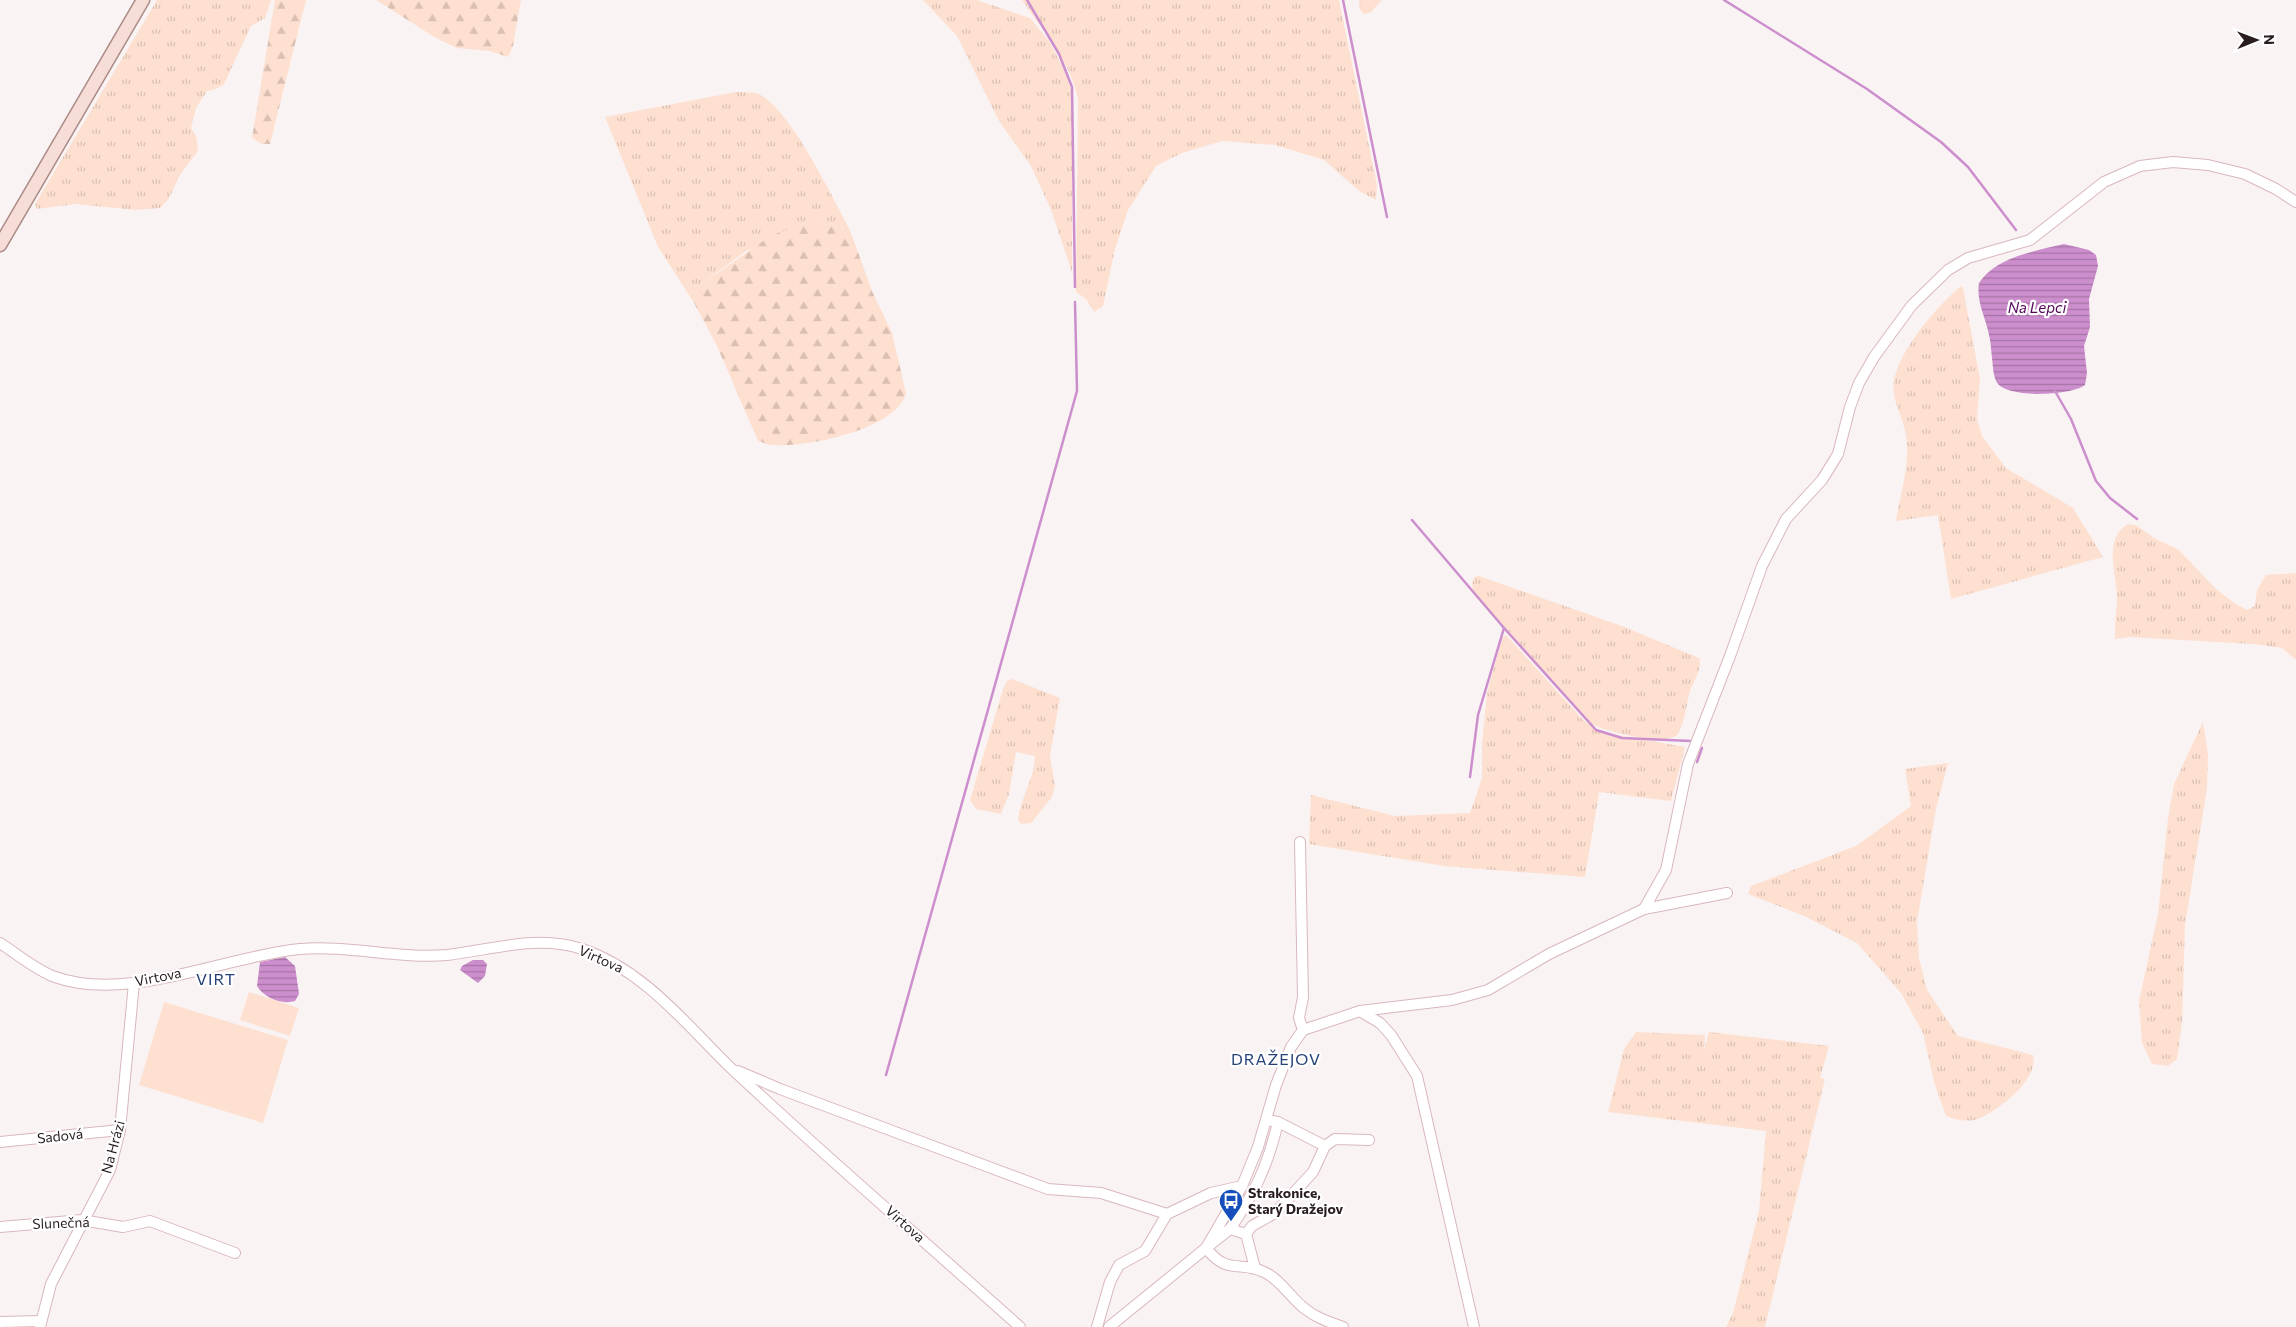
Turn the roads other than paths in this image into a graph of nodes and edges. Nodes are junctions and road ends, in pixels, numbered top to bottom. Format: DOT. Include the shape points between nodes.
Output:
graph roads {
  1 [pos="143,0"];
  2 [pos="2296,202"];
  3 [pos="0,245"];
  4 [pos="1300,842"];
  5 [pos="1727,893"];
  6 [pos="1644,909"];
  7 [pos="0,943"];
  8 [pos="134,983"];
  9 [pos="1391,1006"];
  10 [pos="1360,1011"];
  11 [pos="1380,1023"];
  12 [pos="1303,1030"];
  13 [pos="732,1069"];
  14 [pos="1273,1121"];
  15 [pos="120,1130"];
  16 [pos="1369,1140"];
  17 [pos="0,1142"];
  18 [pos="1325,1146"];
  19 [pos="1242,1186"];
  20 [pos="1167,1214"];
  21 [pos="82,1220"];
  22 [pos="0,1227"];
  23 [pos="1230,1228"];
  24 [pos="1246,1234"];
  25 [pos="1206,1248"];
  26 [pos="235,1253"];
  27 [pos="1255,1268"];
  28 [pos="0,1322"];
  29 [pos="41,1324"];
  30 [pos="1020,1327"];
  31 [pos="1097,1327"];
  32 [pos="1109,1327"];
  33 [pos="1343,1327"];
  34 [pos="1474,1327"];
  1 -- 3 [label="main road"];
  2 -- 6 [label="street" via="2245,174 2174,162 2140,166 2104,182 2030,240 1968,258 1948,270 1912,305 1859,383 1838,454 1822,480 1786,519 1762,566 1688,764 1666,870"];
  4 -- 12 [label="street" via="1302,997 1299,1018"];
  5 -- 6 [label="street"];
  6 -- 9 [label="street" via="1549,954 1488,990 1452,1000"];
  7 -- 8 [label="street, Virtova" via="53,976 86,984"];
  8 -- 13 [label="street, Virtova" via="297,950 326,948 429,955 503,945 558,944 579,948 626,970 654,991"];
  8 -- 15 [label="street, Na Hrázi"];
  9 -- 10 [label="street"];
  9 -- 11 [label="street"];
  10 -- 11 [label="street"];
  10 -- 12 [label="street"];
  11 -- 34 [label="street" via="1405,1054 1417,1076"];
  12 -- 14 [label="street" via="1291,1047 1276,1085"];
  13 -- 20 [label="street" via="1048,1189 1101,1194"];
  13 -- 30 [label="street, Virtova"];
  14 -- 18 [label="street"];
  14 -- 19 [label="street"];
  14 -- 23 [label="street" via="1270,1155 1251,1199"];
  15 -- 17 [label="street, Sadová"];
  15 -- 21 [label="street, Na Hrázi" via="110,1170"];
  16 -- 18 [label="street" via="1334,1139"];
  18 -- 24 [label="street" via="1313,1172 1275,1213 1252,1226"];
  19 -- 20 [label="street" via="1211,1193"];
  19 -- 25 [label="street"];
  20 -- 31 [label="street" via="1145,1251 1119,1265 1110,1282"];
  21 -- 22 [label="street, Slunečná"];
  21 -- 26 [label="street, Slunečná" via="123,1226 150,1220"];
  21 -- 29 [label="street, Na Hrázi" via="51,1284"];
  23 -- 24 [label="street"];
  23 -- 25 [label="street"];
  24 -- 27 [label="street"];
  25 -- 27 [label="street" via="1215,1260 1229,1266"];
  25 -- 32 [label="street"];
  27 -- 33 [label="street" via="1267,1272 1305,1309 1320,1319"];
  28 -- 29 [label="street"];
}
